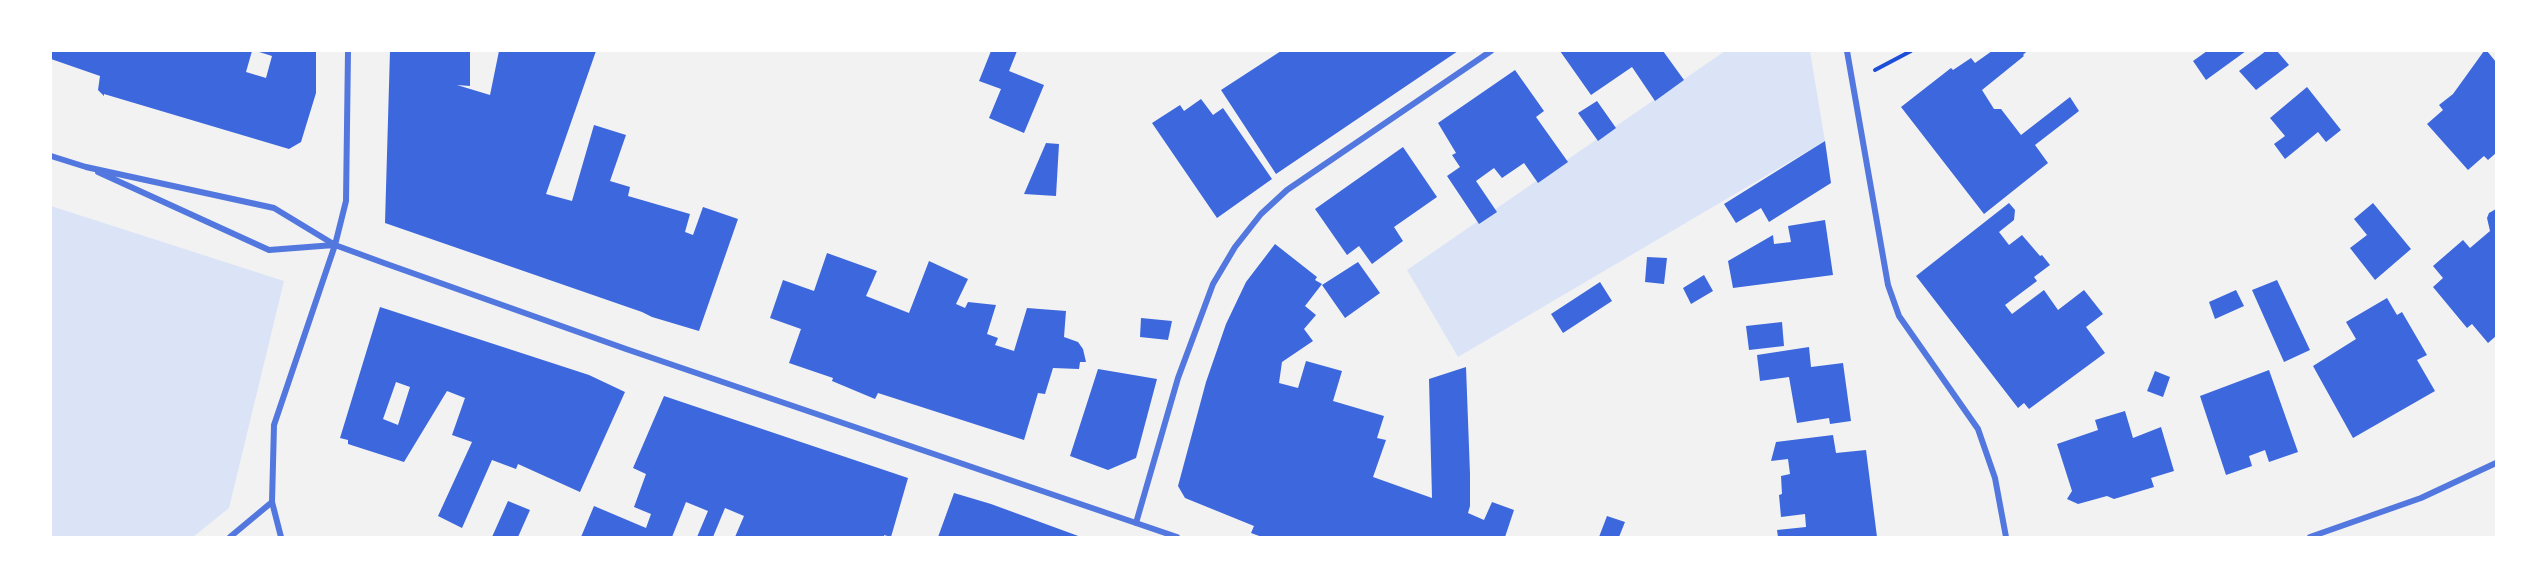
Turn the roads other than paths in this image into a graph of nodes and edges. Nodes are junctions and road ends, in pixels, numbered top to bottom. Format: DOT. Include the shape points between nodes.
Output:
graph roads {
  1 [pos="348,51"];
  2 [pos="1491,51"];
  3 [pos="1847,51"];
  4 [pos="51,156"];
  5 [pos="87,167"];
  6 [pos="335,245"];
  7 [pos="2496,463"];
  8 [pos="272,502"];
  9 [pos="1136,523"];
  10 [pos="230,537"];
  11 [pos="281,537"];
  12 [pos="1178,537"];
  13 [pos="2006,537"];
  14 [pos="2310,537"];
  1 -- 6 [label="street" via="346,201"];
  2 -- 9 [label="street" via="1287,190 1261,213 1235,247 1213,284 1178,378"];
  3 -- 13 [label="street" via="1887,285 1899,316 1978,429 1995,478"];
  4 -- 5 [label="street"];
  5 -- 6 [label="street" via="274,207"];
  5 -- 6 [label="street" via="269,250"];
  6 -- 8 [label="street" via="274,426"];
  6 -- 9 [label="street"];
  7 -- 14 [label="street" via="2421,498"];
  8 -- 10 [label="street"];
  8 -- 11 [label="street"];
  9 -- 12 [label="street"];
}
